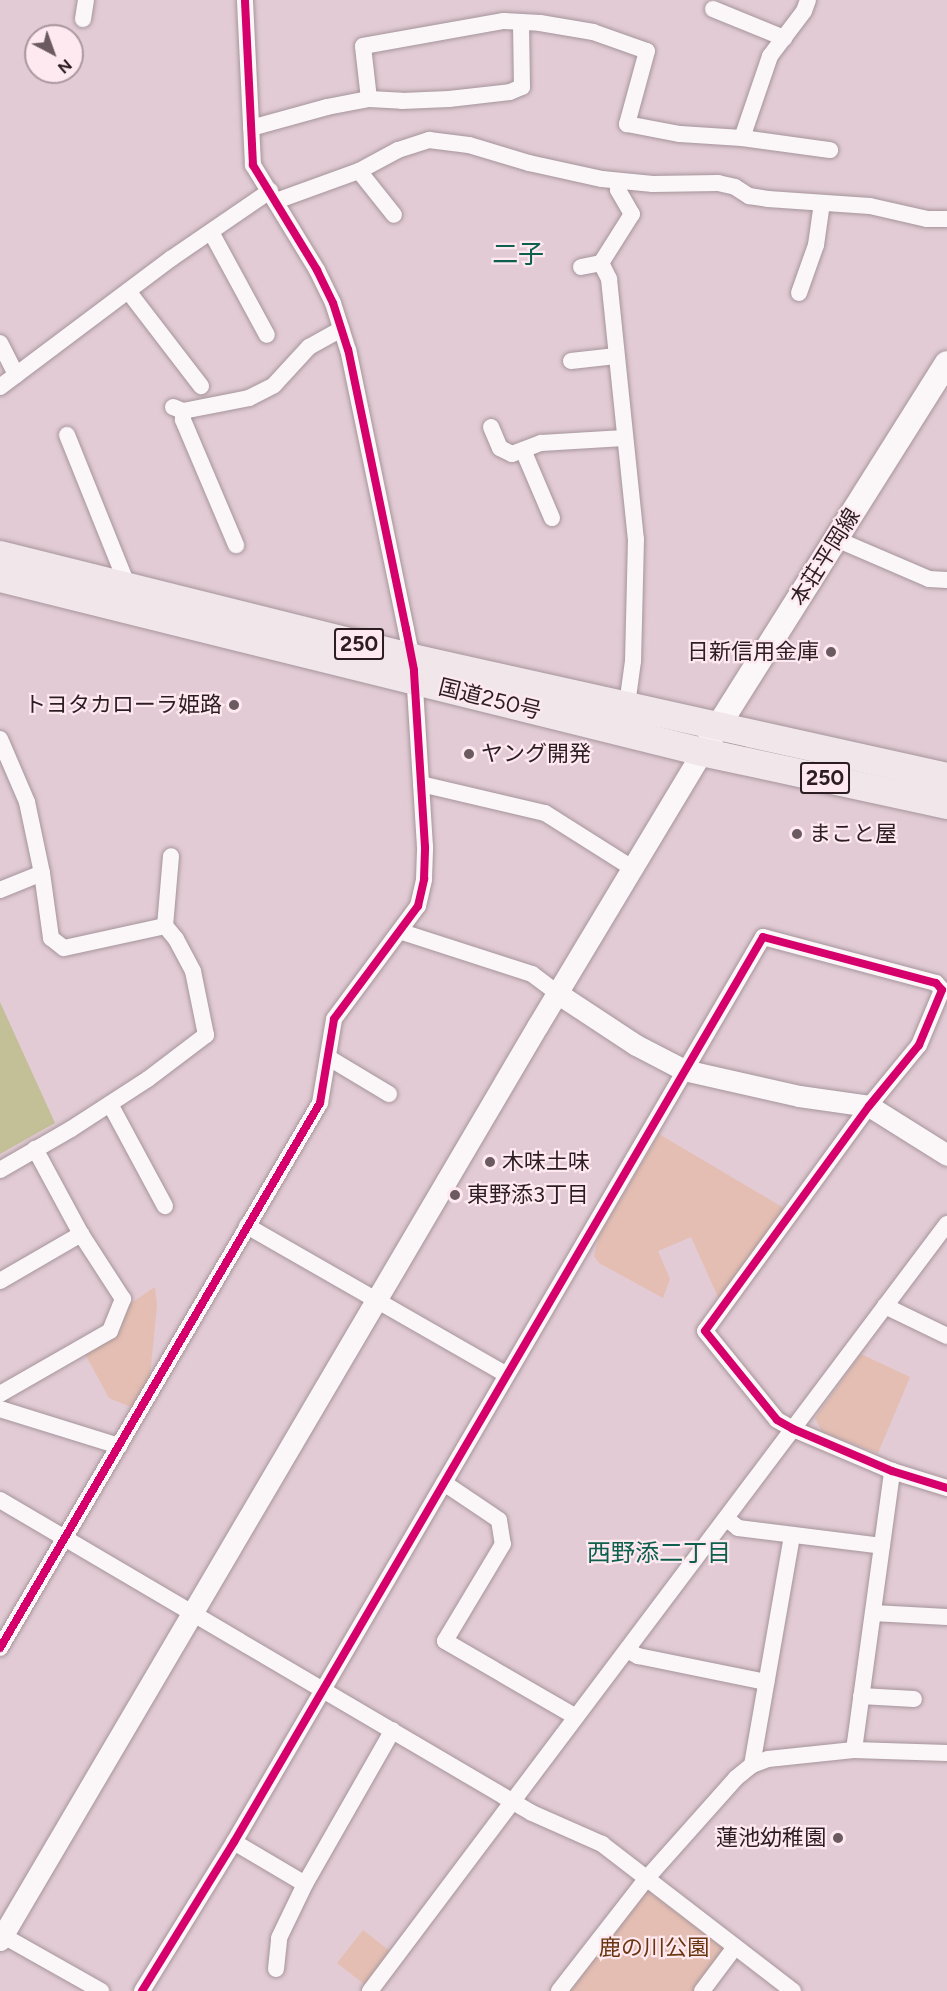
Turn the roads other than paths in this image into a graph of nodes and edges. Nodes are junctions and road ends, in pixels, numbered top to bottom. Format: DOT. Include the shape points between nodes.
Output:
graph roads {
  1 [pos="86,0"];
  2 [pos="245,0"];
  3 [pos="807,0"];
  4 [pos="713,9"];
  5 [pos="83,19"];
  6 [pos="521,22"];
  7 [pos="784,38"];
  8 [pos="369,99"];
  9 [pos="251,128"];
  10 [pos="742,138"];
  11 [pos="830,150"];
  12 [pos="359,171"];
  13 [pos="618,181"];
  14 [pos="273,196"];
  15 [pos="822,203"];
  16 [pos="394,215"];
  17 [pos="947,219"];
  18 [pos="211,232"];
  19 [pos="601,263"];
  20 [pos="581,267"];
  21 [pos="128,291"];
  22 [pos="799,294"];
  23 [pos="341,329"];
  24 [pos="267,335"];
  25 [pos="0,344"];
  26 [pos="616,356"];
  27 [pos="571,361"];
  28 [pos="947,363"];
  29 [pos="16,375"];
  30 [pos="201,386"];
  31 [pos="0,387"];
  32 [pos="491,427"];
  33 [pos="67,435"];
  34 [pos="624,438"];
  35 [pos="523,450"];
  36 [pos="552,518"];
  37 [pos="836,539"];
  38 [pos="236,545"];
  39 [pos="0,555"];
  40 [pos="0,578"];
  41 [pos="947,580"];
  42 [pos="128,587"];
  43 [pos="413,669"];
  44 [pos="627,705"];
  45 [pos="719,725"];
  46 [pos="0,739"];
  47 [pos="702,752"];
  48 [pos="947,777"];
  49 [pos="421,784"];
  50 [pos="947,805"];
  51 [pos="171,856"];
  52 [pos="632,868"];
  53 [pos="42,873"];
  54 [pos="0,890"];
  55 [pos="165,926"];
  56 [pos="402,932"];
  57 [pos="557,993"];
  58 [pos="329,1058"];
  59 [pos="684,1070"];
  60 [pos="389,1094"];
  61 [pos="110,1104"];
  62 [pos="869,1106"];
  63 [pos="35,1149"];
  64 [pos="947,1155"];
  65 [pos="0,1170"];
  66 [pos="165,1206"];
  67 [pos="947,1224"];
  68 [pos="247,1226"];
  69 [pos="81,1234"];
  70 [pos="0,1281"];
  71 [pos="375,1300"];
  72 [pos="885,1306"];
  73 [pos="947,1336"];
  74 [pos="506,1374"];
  75 [pos="0,1394"];
  76 [pos="0,1409"];
  77 [pos="793,1430"];
  78 [pos="119,1446"];
  79 [pos="892,1470"];
  80 [pos="444,1483"];
  81 [pos="947,1488"];
  82 [pos="0,1500"];
  83 [pos="727,1519"];
  84 [pos="792,1535"];
  85 [pos="64,1539"];
  86 [pos="882,1546"];
  87 [pos="194,1613"];
  88 [pos="873,1613"];
  89 [pos="947,1617"];
  90 [pos="0,1648"];
  91 [pos="627,1650"];
  92 [pos="766,1682"];
  93 [pos="323,1689"];
  94 [pos="861,1696"];
  95 [pos="914,1699"];
  96 [pos="576,1717"];
  97 [pos="393,1730"];
  98 [pos="854,1750"];
  99 [pos="947,1753"];
  100 [pos="752,1765"];
  101 [pos="513,1802"];
  102 [pos="234,1842"];
  103 [pos="647,1878"];
  104 [pos="305,1884"];
  105 [pos="1,1936"];
  106 [pos="735,1947"];
  107 [pos="276,1969"];
  108 [pos="101,1991"];
  109 [pos="142,1991"];
  110 [pos="370,1991"];
  111 [pos="560,1991"];
  112 [pos="702,1991"];
  113 [pos="793,1991"];
  1 -- 5 [label="street"];
  2 -- 9 [label="street"];
  3 -- 7 [label="street" via="804,11"];
  4 -- 7 [label="street"];
  6 -- 8 [label="street" via="504,21 363,46"];
  6 -- 8 [label="street" via="522,87 449,99"];
  6 -- 10 [label="street" via="593,32 647,51 627,124 680,134"];
  7 -- 10 [label="street" via="771,56"];
  8 -- 9 [label="street"];
  9 -- 14 [label="street" via="253,165"];
  10 -- 11 [label="street"];
  12 -- 13 [label="street" via="398,150 429,140 469,145 530,163"];
  12 -- 14 [label="street"];
  12 -- 16 [label="street"];
  13 -- 15 [label="street" via="718,183 749,196"];
  13 -- 19 [label="street" via="618,190 632,214"];
  14 -- 18 [label="street"];
  14 -- 23 [label="street" via="317,270"];
  15 -- 17 [label="street" via="870,206 927,219"];
  15 -- 22 [label="street" via="816,245"];
  18 -- 21 [label="street"];
  18 -- 24 [label="street"];
  19 -- 20 [label="street"];
  19 -- 26 [label="street" via="609,279"];
  21 -- 29 [label="street"];
  21 -- 30 [label="street"];
  23 -- 38 [label="street" via="309,348 274,385 249,398 178,409"];
  23 -- 43 [label="street"];
  25 -- 29 [label="street"];
  26 -- 27 [label="street"];
  26 -- 34 [label="street"];
  28 -- 37 [label="main road, 本荘平岡線"];
  29 -- 31 [label="street"];
  32 -- 35 [label="street" via="500,448 512,454"];
  33 -- 42 [label="street"];
  34 -- 35 [label="street" via="541,443"];
  34 -- 44 [label="street" via="636,539 633,661"];
  35 -- 36 [label="street"];
  37 -- 41 [label="street" via="929,579"];
  37 -- 45 [label="main road, 本荘平岡線"];
  39 -- 42 [label="highway, 国道250号 / 250"];
  40 -- 43 [label="highway, 国道250号 / 250"];
  42 -- 43 [label="highway, 国道250号 / 250"];
  43 -- 44 [label="highway, 国道250号 / 250"];
  43 -- 47 [label="highway, 国道250号 / 250"];
  43 -- 49 [label="street"];
  44 -- 45 [label="highway, 国道250号 / 250"];
  45 -- 47 [label="main road, 本荘平岡線"];
  45 -- 48 [label="highway, 国道250号 / 250"];
  46 -- 53 [label="street" via="27,802"];
  47 -- 50 [label="highway, 国道250号 / 250"];
  47 -- 52 [label="street"];
  49 -- 52 [label="street" via="545,813"];
  49 -- 56 [label="street" via="424,879 418,906"];
  51 -- 55 [label="street"];
  52 -- 57 [label="street"];
  53 -- 54 [label="street"];
  53 -- 55 [label="street" via="51,938 64,948"];
  55 -- 61 [label="street" via="193,971 206,1035"];
  56 -- 57 [label="street" via="532,974"];
  56 -- 58 [label="street" via="334,1019"];
  57 -- 59 [label="street" via="636,1045"];
  57 -- 71 [label="street"];
  58 -- 60 [label="street"];
  58 -- 68 [label="street" via="320,1103"];
  59 -- 62 [label="street" via="800,1096"];
  59 -- 62 [label="street" via="763,937 936,983 942,990 918,1045"];
  59 -- 74 [label="street"];
  61 -- 63 [label="street"];
  61 -- 66 [label="street"];
  62 -- 64 [label="street"];
  62 -- 77 [label="street" via="705,1331 777,1420"];
  63 -- 65 [label="street"];
  63 -- 69 [label="street"];
  67 -- 72 [label="street"];
  68 -- 71 [label="street"];
  68 -- 78 [label="street"];
  69 -- 70 [label="street"];
  69 -- 75 [label="street" via="123,1299 110,1332"];
  71 -- 74 [label="street"];
  71 -- 87 [label="street"];
  72 -- 73 [label="street"];
  72 -- 77 [label="street"];
  74 -- 80 [label="street"];
  76 -- 78 [label="street"];
  77 -- 79 [label="street"];
  77 -- 83 [label="street"];
  78 -- 85 [label="street"];
  79 -- 81 [label="street"];
  79 -- 86 [label="street"];
  80 -- 93 [label="street"];
  80 -- 96 [label="street" via="499,1520 503,1544 445,1641"];
  82 -- 85 [label="street"];
  83 -- 84 [label="street" via="738,1528"];
  83 -- 91 [label="street"];
  84 -- 86 [label="street"];
  84 -- 92 [label="street"];
  85 -- 87 [label="street"];
  85 -- 90 [label="street"];
  86 -- 88 [label="street"];
  87 -- 93 [label="street"];
  87 -- 105 [label="street"];
  88 -- 89 [label="street"];
  88 -- 94 [label="street"];
  91 -- 92 [label="street" via="638,1656"];
  91 -- 96 [label="street"];
  92 -- 100 [label="street"];
  93 -- 97 [label="street"];
  93 -- 102 [label="street"];
  94 -- 95 [label="street"];
  94 -- 98 [label="street"];
  96 -- 101 [label="street"];
  97 -- 101 [label="street"];
  97 -- 104 [label="street"];
  98 -- 99 [label="street"];
  98 -- 100 [label="street" via="768,1759"];
  100 -- 103 [label="street"];
  101 -- 103 [label="street" via="602,1844"];
  101 -- 110 [label="street"];
  102 -- 104 [label="street"];
  102 -- 109 [label="street"];
  103 -- 106 [label="street"];
  103 -- 111 [label="street"];
  104 -- 107 [label="street" via="279,1938"];
  105 -- 108 [label="street"];
  106 -- 112 [label="street"];
  106 -- 113 [label="street"];
}
